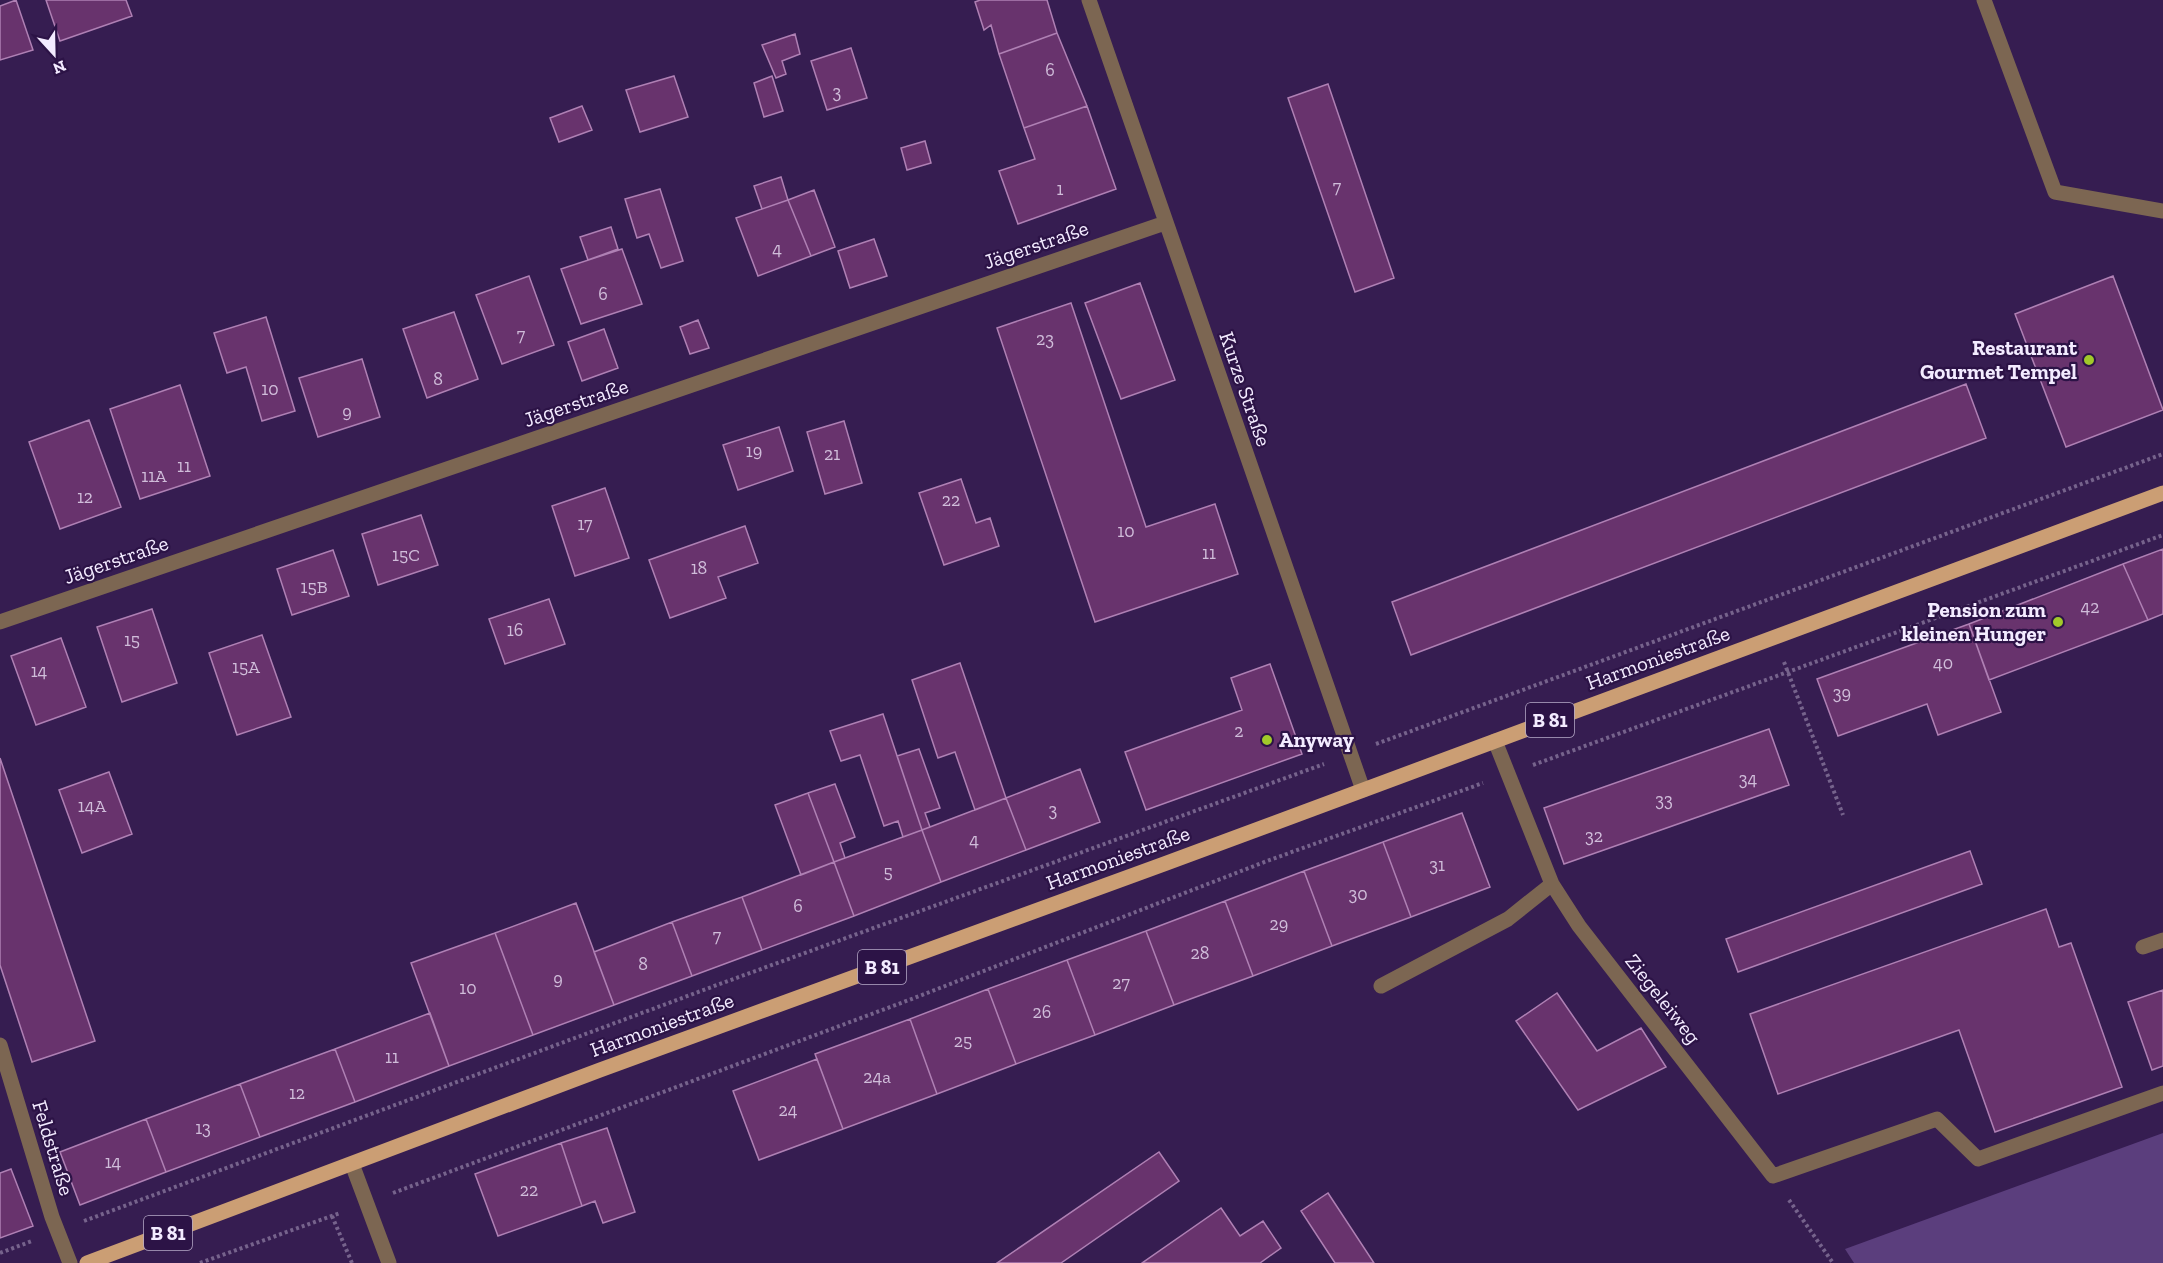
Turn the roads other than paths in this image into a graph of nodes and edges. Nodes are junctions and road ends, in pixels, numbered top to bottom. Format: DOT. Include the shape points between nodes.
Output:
graph roads {
  1 [pos="1089,0"];
  2 [pos="1984,0"];
  3 [pos="2163,211"];
  4 [pos="1165,223"];
  5 [pos="2163,493"];
  6 [pos="0,622"];
  7 [pos="1495,741"];
  8 [pos="1363,790"];
  9 [pos="1552,884"];
  10 [pos="2163,940"];
  11 [pos="2143,947"];
  12 [pos="1381,986"];
  13 [pos="0,1045"];
  14 [pos="2163,1093"];
  15 [pos="352,1164"];
  16 [pos="70,1263"];
  17 [pos="87,1263"];
  18 [pos="389,1263"];
  1 -- 4 [label="street, Kurze Straße"];
  2 -- 3 [label="street" via="2055,192"];
  4 -- 6 [label="street, Jägerstraße"];
  4 -- 8 [label="street, Kurze Straße"];
  5 -- 7 [label="main road, Harmoniestraße / B 81"];
  7 -- 8 [label="main road, Harmoniestraße / B 81"];
  7 -- 9 [label="street, Ziegeleiweg"];
  8 -- 15 [label="main road, Harmoniestraße / B 81"];
  9 -- 12 [label="street" via="1508,919"];
  9 -- 14 [label="street, Ziegeleiweg" via="1579,926 1773,1176 1937,1119 1978,1159"];
  10 -- 11 [label="street"];
  13 -- 16 [label="street, Feldstraße"];
  15 -- 17 [label="main road, Harmoniestraße / B 81"];
  15 -- 18 [label="street"];
}
